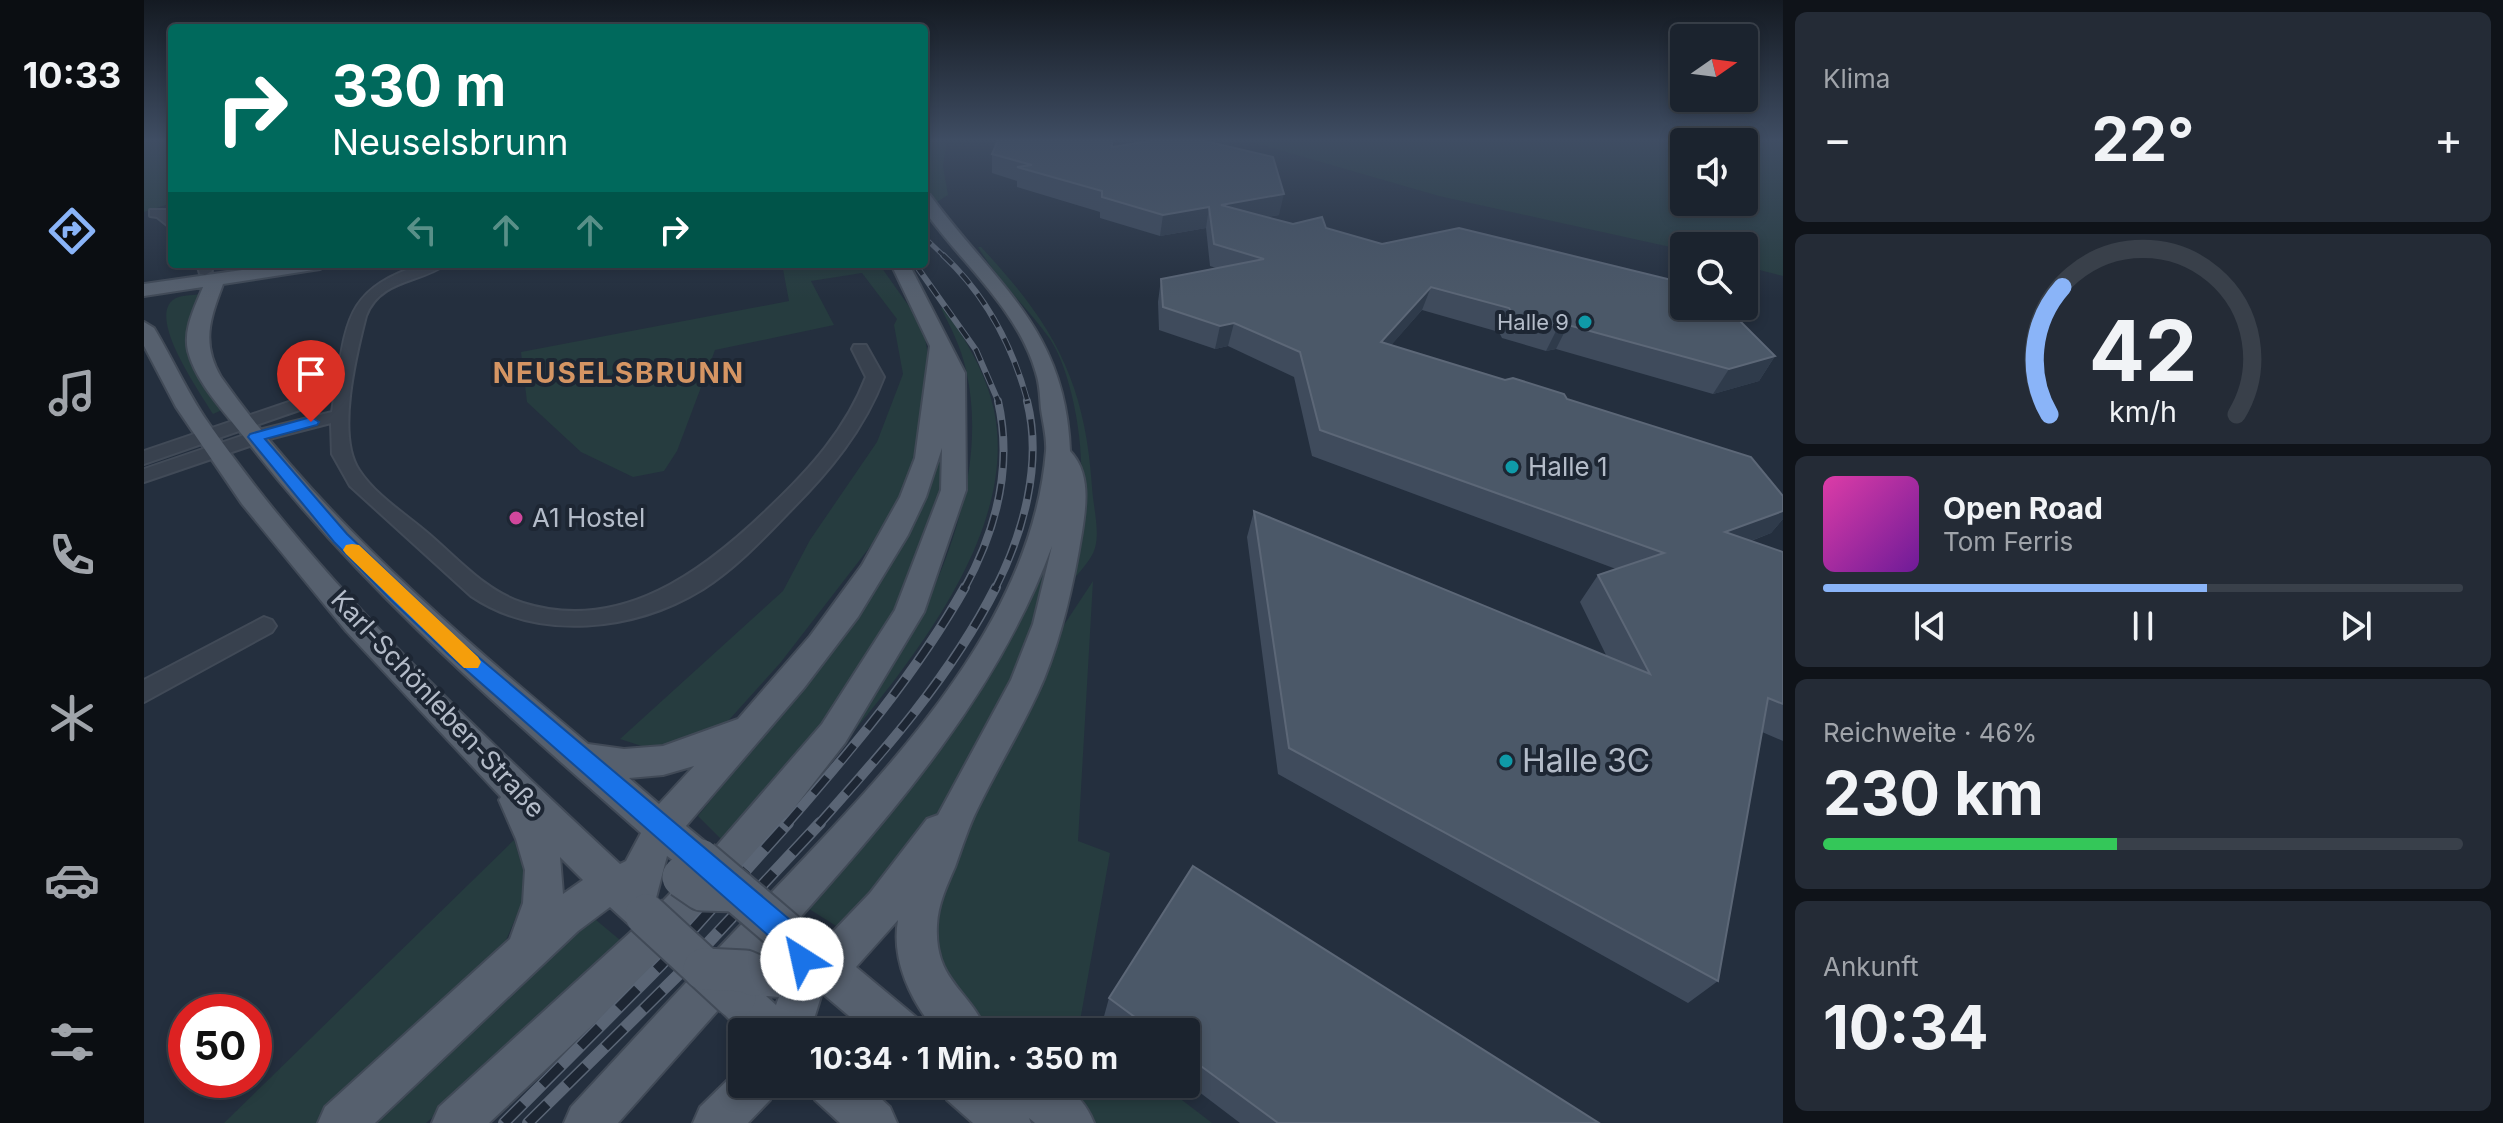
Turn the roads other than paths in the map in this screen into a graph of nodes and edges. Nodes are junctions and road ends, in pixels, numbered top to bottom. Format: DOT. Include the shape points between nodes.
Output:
graph roads {
  1 [pos="928,203"];
  2 [pos="155,213"];
  3 [pos="168,221"];
  4 [pos="230,268"];
  5 [pos="264,268"];
  6 [pos="429,268"];
  7 [pos="903,268"];
  8 [pos="208,272"];
  9 [pos="144,280"];
  10 [pos="188,284"];
  11 [pos="144,290"];
  12 [pos="153,321"];
  13 [pos="943,331"];
  14 [pos="860,349"];
  15 [pos="345,389"];
  16 [pos="341,415"];
  17 [pos="250,429"];
  18 [pos="210,442"];
  19 [pos="1058,443"];
  20 [pos="144,458"];
  21 [pos="144,476"];
  22 [pos="264,626"];
  23 [pos="144,692"];
  24 [pos="752,726"];
  25 [pos="580,757"];
  26 [pos="508,781"];
  27 [pos="959,809"];
  28 [pos="662,829"];
  29 [pos="691,869"];
  30 [pos="634,894"];
  31 [pos="525,953"];
  32 [pos="803,955"];
  33 [pos="731,980"];
  34 [pos="762,1018"];
  35 [pos="793,1018"];
  36 [pos="883,1018"];
  37 [pos="954,1018"];
  38 [pos="740,1098"];
  39 [pos="846,1098"];
  40 [pos="979,1098"];
  41 [pos="1041,1098"];
  42 [pos="341,1123"];
  43 [pos="455,1123"];
  44 [pos="587,1123"];
  45 [pos="716,1123"];
  46 [pos="874,1123"];
  47 [pos="1008,1123"];
  48 [pos="1071,1123"];
  1 -- 19 [label="main road" via="1008,301 1034,342 1052,390"];
  2 -- 3 [label="street"];
  4 -- 8 [label="main road"];
  5 -- 8 [label="main road"];
  6 -- 15 [label="street" via="390,283 362,307"];
  7 -- 13 [label="main road"];
  8 -- 9 [label="main road"];
  8 -- 10 [label="main road"];
  8 -- 17 [label="main road, Karl-Schönleben-Straße" via="197,344 208,371"];
  10 -- 11 [label="main road"];
  10 -- 12 [label="main road, Karl-Schönleben-Straße"];
  12 -- 18 [label="main road, Karl-Schönleben-Straße" via="168,376"];
  13 -- 24 [label="main road" via="932,434 910,501 831,631"];
  13 -- 43 [label="main road" via="960,402 955,485 926,576 873,675 806,769 723,865"];
  14 -- 16 [label="street" via="875,377 871,389 840,441 789,501 716,569 685,590 656,603 598,616 531,615 499,602 455,569 345,465 339,441"];
  15 -- 16 [label="street"];
  15 -- 17 [label="street"];
  16 -- 17 [label="street"];
  17 -- 18 [label="street"];
  17 -- 25 [label="main road, Karl-Schönleben-Straße" via="340,538"];
  18 -- 20 [label="street"];
  18 -- 21 [label="street"];
  18 -- 26 [label="main road, Karl-Schönleben-Straße" via="313,571"];
  19 -- 27 [label="main road" via="1075,494 1056,597 1027,681"];
  19 -- 44 [label="main road" via="1050,511 1031,572 963,693 842,842"];
  22 -- 23 [label="street"];
  24 -- 25 [label="main road" via="661,762 630,765"];
  24 -- 28 [label="main road"];
  25 -- 28 [label="main road, Karl-Schönleben-Straße"];
  26 -- 30 [label="main road, Karl-Schönleben-Straße"];
  26 -- 31 [label="main road" via="543,856 547,878"];
  27 -- 32 [label="main road" via="859,939 842,954"];
  27 -- 37 [label="main road" via="921,903 917,926 927,984"];
  28 -- 29 [label="main road, Karl-Schönleben-Straße"];
  28 -- 30 [label="main road"];
  29 -- 30 [label="main road" via="663,871"];
  29 -- 32 [label="main road, bridge" via="702,890 736,891"];
  30 -- 31 [label="main road" via="575,908"];
  30 -- 33 [label="main road, Karl-Schönleben-Straße, bridge"];
  31 -- 42 [label="main road"];
  32 -- 33 [label="main road" via="771,978"];
  32 -- 35 [label="main road" via="803,988"];
  32 -- 36 [label="main road"];
  33 -- 34 [label="main road, Karl-Schönleben-Straße"];
  38 -- 45 [label="main road"];
  39 -- 46 [label="main road"];
  40 -- 47 [label="main road"];
  41 -- 48 [label="main road"];
}
